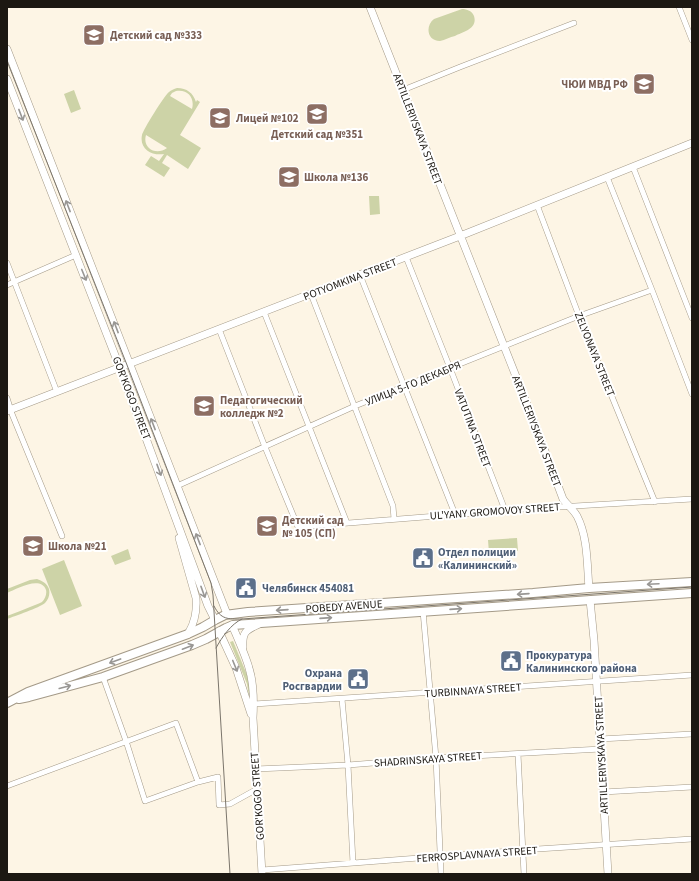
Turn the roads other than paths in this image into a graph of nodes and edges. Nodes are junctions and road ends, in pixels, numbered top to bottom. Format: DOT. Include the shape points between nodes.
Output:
graph roads {
  1 [pos="370,7"];
  2 [pos="679,7"];
  3 [pos="574,23"];
  4 [pos="692,40"];
  5 [pos="7,49"];
  6 [pos="7,79"];
  7 [pos="22,87"];
  8 [pos="403,90"];
  9 [pos="9,92"];
  10 [pos="692,144"];
  11 [pos="633,167"];
  12 [pos="607,177"];
  13 [pos="536,205"];
  14 [pos="460,236"];
  15 [pos="76,255"];
  16 [pos="406,257"];
  17 [pos="7,263"];
  18 [pos="360,275"];
  19 [pos="14,282"];
  20 [pos="7,285"];
  21 [pos="652,290"];
  22 [pos="312,294"];
  23 [pos="264,312"];
  24 [pos="579,316"];
  25 [pos="692,318"];
  26 [pos="219,329"];
  27 [pos="504,346"];
  28 [pos="130,364"];
  29 [pos="120,368"];
  30 [pos="450,368"];
  31 [pos="403,386"];
  32 [pos="57,392"];
  33 [pos="692,394"];
  34 [pos="7,398"];
  35 [pos="354,406"];
  36 [pos="9,410"];
  37 [pos="309,427"];
  38 [pos="161,445"];
  39 [pos="265,447"];
  40 [pos="151,449"];
  41 [pos="177,486"];
  42 [pos="692,499"];
  43 [pos="655,502"];
  44 [pos="570,506"];
  45 [pos="505,510"];
  46 [pos="455,514"];
  47 [pos="176,518"];
  48 [pos="394,519"];
  49 [pos="347,523"];
  50 [pos="62,536"];
  51 [pos="692,582"];
  52 [pos="589,588"];
  53 [pos="692,593"];
  54 [pos="590,600"];
  55 [pos="423,611"];
  56 [pos="227,614"];
  57 [pos="215,620"];
  58 [pos="263,622"];
  59 [pos="232,625"];
  60 [pos="219,631"];
  61 [pos="188,634"];
  62 [pos="244,655"];
  63 [pos="692,675"];
  64 [pos="103,677"];
  65 [pos="597,681"];
  66 [pos="430,693"];
  67 [pos="342,698"];
  68 [pos="10,702"];
  69 [pos="254,704"];
  70 [pos="252,718"];
  71 [pos="692,734"];
  72 [pos="600,739"];
  73 [pos="126,742"];
  74 [pos="601,749"];
  75 [pos="518,754"];
  76 [pos="436,758"];
  77 [pos="348,765"];
  78 [pos="256,769"];
  79 [pos="198,782"];
  80 [pos="7,786"];
  81 [pos="692,787"];
  82 [pos="257,789"];
  83 [pos="603,792"];
  84 [pos="692,839"];
  85 [pos="606,844"];
  86 [pos="522,850"];
  87 [pos="440,856"];
  88 [pos="353,863"];
  89 [pos="262,872"];
  90 [pos="442,874"];
  91 [pos="524,874"];
  92 [pos="608,874"];
  1 -- 8 [label="street, ARTILLERIYSKAYA STREET"];
  2 -- 4 [label="street"];
  3 -- 8 [label="street"];
  5 -- 7 [label="street, GOR'KOGO STREET"];
  6 -- 9 [label="street, GOR'KOGO STREET"];
  7 -- 9 [label="street"];
  28 -- 7 [label="street, GOR'KOGO STREET, one-way"];
  8 -- 14 [label="street, ARTILLERIYSKAYA STREET"];
  9 -- 15 [label="street, GOR'KOGO STREET, one-way"];
  10 -- 11 [label="street, POTYOMKINA STREET"];
  11 -- 12 [label="street, POTYOMKINA STREET"];
  11 -- 25 [label="street"];
  12 -- 13 [label="street, POTYOMKINA STREET"];
  12 -- 21 [label="street"];
  13 -- 14 [label="street, POTYOMKINA STREET"];
  13 -- 24 [label="street, ZELYONAYA STREET"];
  14 -- 16 [label="street, POTYOMKINA STREET"];
  14 -- 27 [label="street, ARTILLERIYSKAYA STREET"];
  15 -- 19 [label="street"];
  15 -- 29 [label="street, GOR'KOGO STREET, one-way"];
  16 -- 18 [label="street, POTYOMKINA STREET"];
  16 -- 30 [label="street, VATUTINA STREET"];
  17 -- 19 [label="street"];
  18 -- 22 [label="street, POTYOMKINA STREET"];
  18 -- 31 [label="street"];
  19 -- 20 [label="street"];
  19 -- 32 [label="street"];
  21 -- 24 [label="street, УЛИЦА 5-ГО ДЕКАБРЯ"];
  21 -- 33 [label="street"];
  22 -- 23 [label="street, POTYOMKINA STREET"];
  22 -- 35 [label="street"];
  23 -- 26 [label="street, POTYOMKINA STREET"];
  23 -- 37 [label="street"];
  24 -- 27 [label="street, УЛИЦА 5-ГО ДЕКАБРЯ"];
  24 -- 43 [label="street, ZELYONAYA STREET"];
  26 -- 28 [label="street, POTYOMKINA STREET"];
  26 -- 39 [label="street"];
  27 -- 30 [label="street, УЛИЦА 5-ГО ДЕКАБРЯ"];
  27 -- 44 [label="street, ARTILLERIYSKAYA STREET" via="563,499"];
  28 -- 29 [label="street, POTYOMKINA STREET"];
  38 -- 28 [label="street, GOR'KOGO STREET, one-way"];
  29 -- 32 [label="street, POTYOMKINA STREET"];
  29 -- 40 [label="street, GOR'KOGO STREET"];
  30 -- 31 [label="street, УЛИЦА 5-ГО ДЕКАБРЯ"];
  30 -- 45 [label="street, VATUTINA STREET"];
  31 -- 35 [label="street, УЛИЦА 5-ГО ДЕКАБРЯ"];
  31 -- 46 [label="street"];
  32 -- 36 [label="street, POTYOMKINA STREET"];
  34 -- 36 [label="street"];
  35 -- 37 [label="street, УЛИЦА 5-ГО ДЕКАБРЯ"];
  35 -- 48 [label="street" via="393,506"];
  36 -- 50 [label="street"];
  37 -- 39 [label="street, УЛИЦА 5-ГО ДЕКАБРЯ"];
  37 -- 49 [label="street"];
  38 -- 40 [label="street"];
  38 -- 41 [label="street, GOR'KOGO STREET"];
  39 -- 41 [label="street, УЛИЦА 5-ГО ДЕКАБРЯ"];
  39 -- 49 [label="street, UL'YANY GROMOVOY STREET" via="298,527"];
  40 -- 47 [label="street, GOR'KOGO STREET, one-way"];
  56 -- 41 [label="street, GOR'KOGO STREET, one-way"];
  42 -- 43 [label="street, UL'YANY GROMOVOY STREET"];
  43 -- 44 [label="street, UL'YANY GROMOVOY STREET"];
  44 -- 45 [label="street, UL'YANY GROMOVOY STREET"];
  44 -- 52 [label="street, ARTILLERIYSKAYA STREET" via="584,534"];
  45 -- 46 [label="street, UL'YANY GROMOVOY STREET"];
  46 -- 48 [label="street, UL'YANY GROMOVOY STREET"];
  47 -- 57 [label="street, GOR'KOGO STREET, one-way"];
  47 -- 61 [label="street" via="197,606 195,620"];
  48 -- 49 [label="street, UL'YANY GROMOVOY STREET"];
  51 -- 52 [label="main road, POBEDY AVENUE, one-way"];
  52 -- 54 [label="main road, ARTILLERIYSKAYA STREET"];
  52 -- 56 [label="main road, POBEDY AVENUE, one-way"];
  53 -- 54 [label="main road, POBEDY AVENUE"];
  55 -- 54 [label="main road, POBEDY AVENUE, one-way"];
  54 -- 65 [label="street, ARTILLERIYSKAYA STREET"];
  58 -- 55 [label="main road, POBEDY AVENUE, one-way"];
  55 -- 66 [label="street"];
  56 -- 57 [label="main road, POBEDY AVENUE"];
  56 -- 59 [label="main road, GOR'KOGO STREET"];
  57 -- 60 [label="main road, GOR'KOGO STREET"];
  57 -- 61 [label="main road, POBEDY AVENUE"];
  58 -- 59 [label="main road, POBEDY AVENUE"];
  58 -- 62 [label="street, GOR'KOGO STREET" via="244,633"];
  59 -- 60 [label="main road, POBEDY AVENUE"];
  59 -- 62 [label="street, GOR'KOGO STREET"];
  64 -- 60 [label="main road, POBEDY AVENUE, one-way" via="192,645"];
  60 -- 70 [label="street, GOR'KOGO STREET, one-way" via="236,668"];
  61 -- 68 [label="main road, POBEDY AVENUE, one-way" via="28,692"];
  62 -- 69 [label="street, GOR'KOGO STREET" via="252,680"];
  63 -- 65 [label="street, TURBINNAYA STREET"];
  68 -- 64 [label="main road, POBEDY AVENUE, one-way"];
  64 -- 73 [label="street"];
  65 -- 66 [label="street, TURBINNAYA STREET"];
  65 -- 72 [label="street, ARTILLERIYSKAYA STREET"];
  66 -- 67 [label="street, TURBINNAYA STREET"];
  66 -- 76 [label="street"];
  67 -- 69 [label="street, TURBINNAYA STREET"];
  67 -- 77 [label="street"];
  69 -- 70 [label="street, GOR'KOGO STREET"];
  70 -- 78 [label="street, GOR'KOGO STREET"];
  71 -- 72 [label="street"];
  72 -- 74 [label="street, ARTILLERIYSKAYA STREET"];
  73 -- 79 [label="street" via="176,723"];
  73 -- 79 [label="street" via="146,801"];
  73 -- 80 [label="street"];
  74 -- 75 [label="street, SHADRINSKAYA STREET"];
  74 -- 83 [label="street, ARTILLERIYSKAYA STREET"];
  75 -- 76 [label="street, SHADRINSKAYA STREET"];
  75 -- 86 [label="street"];
  76 -- 77 [label="street, SHADRINSKAYA STREET"];
  76 -- 87 [label="street"];
  77 -- 78 [label="street, SHADRINSKAYA STREET"];
  77 -- 88 [label="street"];
  78 -- 82 [label="street, GOR'KOGO STREET"];
  79 -- 82 [label="street" via="218,777 219,805 230,804"];
  81 -- 83 [label="street"];
  82 -- 89 [label="street, GOR'KOGO STREET"];
  83 -- 85 [label="street, ARTILLERIYSKAYA STREET"];
  84 -- 85 [label="street, FERROSPLAVNAYA STREET"];
  85 -- 86 [label="street, FERROSPLAVNAYA STREET"];
  85 -- 92 [label="street, ARTILLERIYSKAYA STREET"];
  86 -- 87 [label="street, FERROSPLAVNAYA STREET"];
  86 -- 91 [label="street"];
  87 -- 88 [label="street, FERROSPLAVNAYA STREET"];
  87 -- 90 [label="street"];
  88 -- 89 [label="street, FERROSPLAVNAYA STREET"];
}
